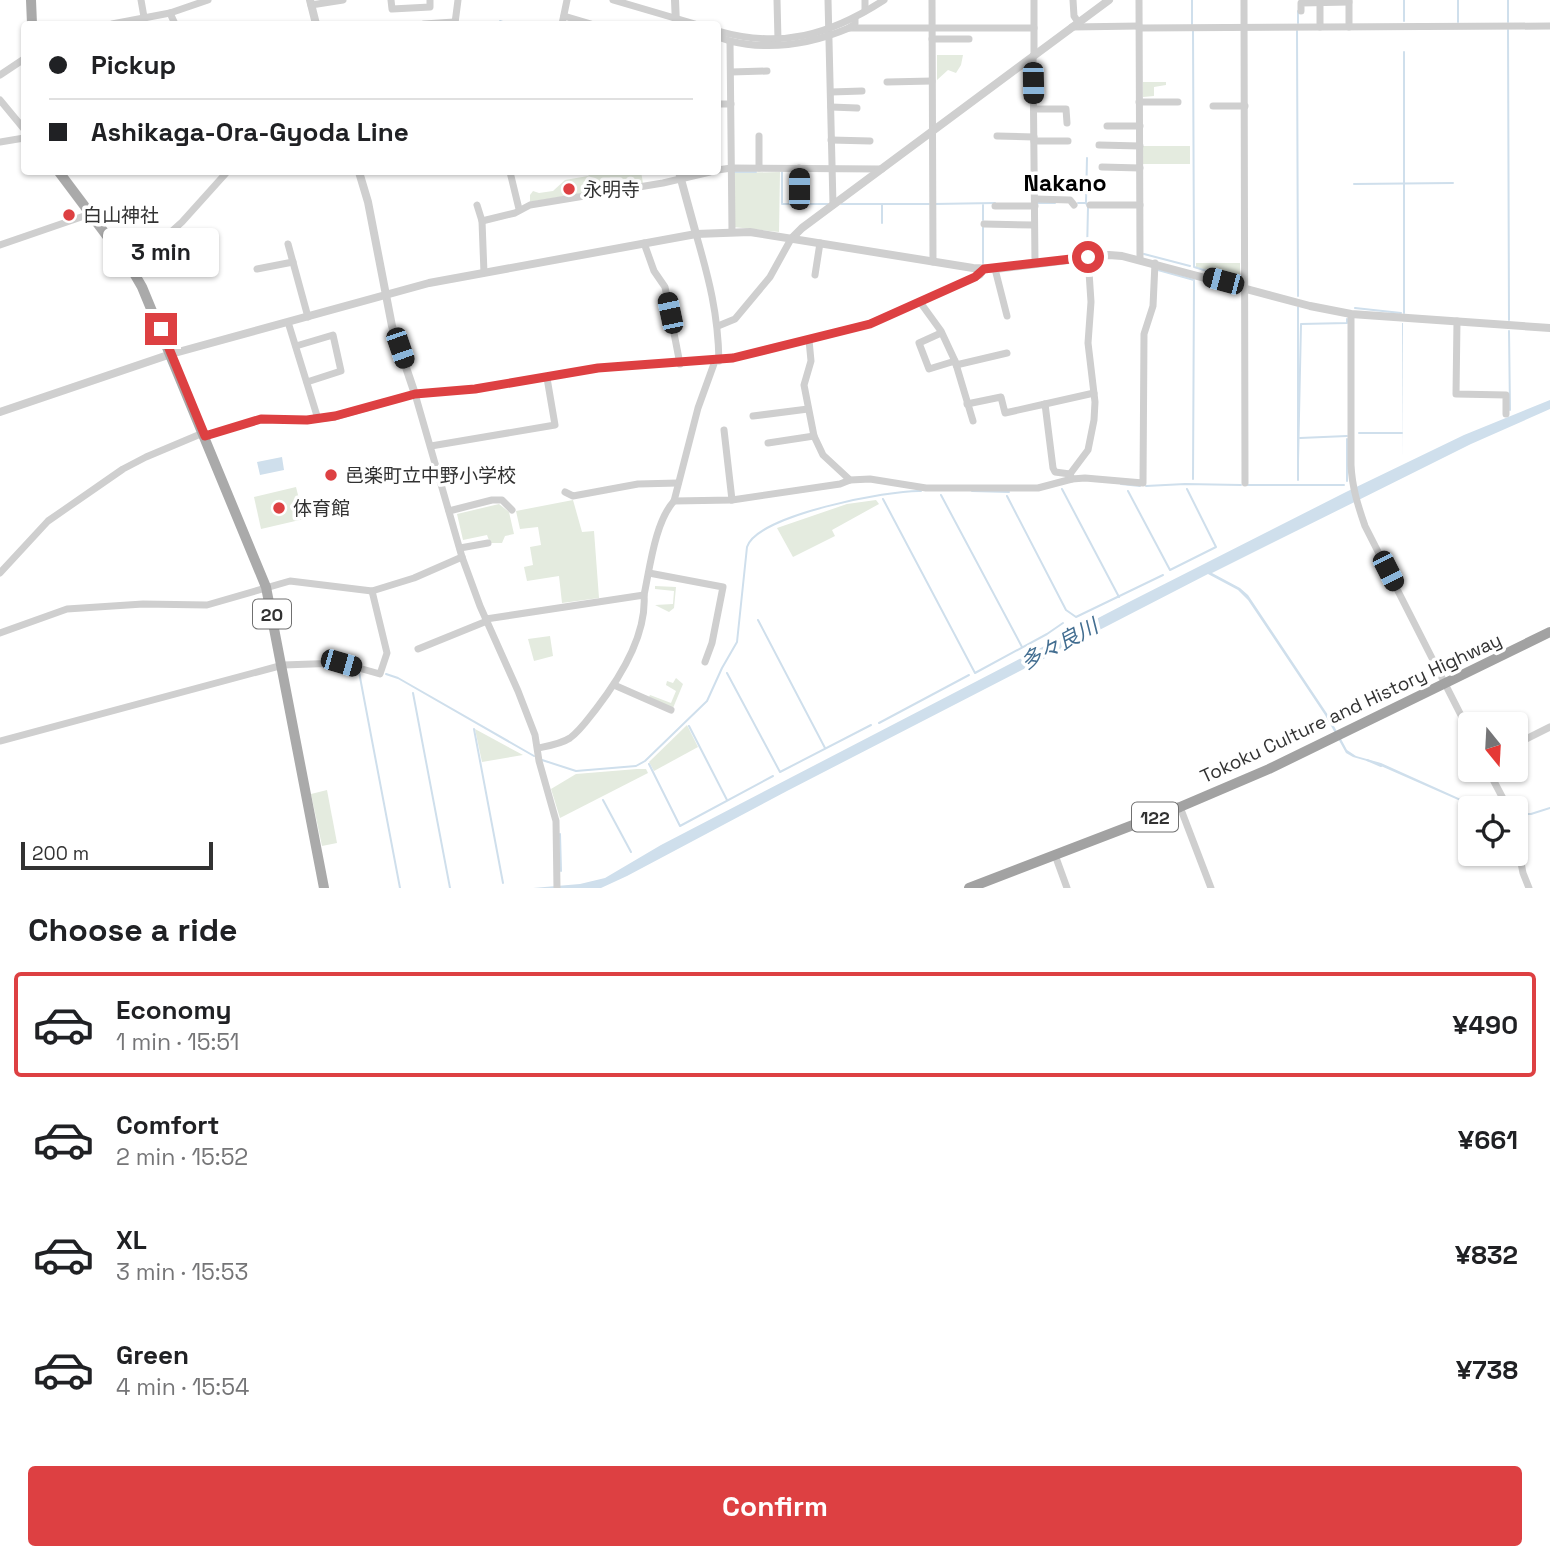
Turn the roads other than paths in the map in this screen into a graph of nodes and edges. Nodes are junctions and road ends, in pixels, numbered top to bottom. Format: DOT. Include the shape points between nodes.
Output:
graph roads {
  1 [pos="31,0"];
  2 [pos="141,0"];
  3 [pos="208,0"];
  4 [pos="343,0"];
  5 [pos="391,0"];
  6 [pos="429,0"];
  7 [pos="458,0"];
  8 [pos="567,0"];
  9 [pos="613,0"];
  10 [pos="676,0"];
  11 [pos="777,0"];
  12 [pos="828,0"];
  13 [pos="865,0"];
  14 [pos="884,0"];
  15 [pos="932,0"];
  16 [pos="1034,0"];
  17 [pos="1073,0"];
  18 [pos="1139,0"];
  19 [pos="1244,0"];
  20 [pos="1107,1"];
  21 [pos="1349,1"];
  22 [pos="1320,2"];
  23 [pos="310,3"];
  24 [pos="1301,10"];
  25 [pos="865,11"];
  26 [pos="170,13"];
  27 [pos="564,16"];
  28 [pos="144,17"];
  29 [pos="855,18"];
  30 [pos="32,21"];
  31 [pos="130,21"];
  32 [pos="174,21"];
  33 [pos="315,21"];
  34 [pos="455,21"];
  35 [pos="563,21"];
  36 [pos="581,21"];
  37 [pos="673,21"];
  38 [pos="676,21"];
  39 [pos="1075,25"];
  40 [pos="1550,26"];
  41 [pos="1139,27"];
  42 [pos="1320,27"];
  43 [pos="1349,27"];
  44 [pos="849,28"];
  45 [pos="932,28"];
  46 [pos="1034,28"];
  47 [pos="1244,28"];
  48 [pos="721,32"];
  49 [pos="830,33"];
  50 [pos="721,38"];
  51 [pos="932,39"];
  52 [pos="970,39"];
  53 [pos="778,40"];
  54 [pos="730,41"];
  55 [pos="1034,56"];
  56 [pos="21,61"];
  57 [pos="767,71"];
  58 [pos="731,72"];
  59 [pos="0,75"];
  60 [pos="932,80"];
  61 [pos="887,82"];
  62 [pos="862,91"];
  63 [pos="831,92"];
  64 [pos="0,100"];
  65 [pos="1139,102"];
  66 [pos="1178,102"];
  67 [pos="721,104"];
  68 [pos="731,104"];
  69 [pos="1213,106"];
  70 [pos="1245,106"];
  71 [pos="831,107"];
  72 [pos="857,107"];
  73 [pos="1034,109"];
  74 [pos="1067,123"];
  75 [pos="21,125"];
  76 [pos="1107,126"];
  77 [pos="1140,126"];
  78 [pos="932,131"];
  79 [pos="759,136"];
  80 [pos="997,136"];
  81 [pos="21,138"];
  82 [pos="1034,139"];
  83 [pos="831,140"];
  84 [pos="870,141"];
  85 [pos="1068,141"];
  86 [pos="0,142"];
  87 [pos="1100,145"];
  88 [pos="1140,146"];
  89 [pos="1102,167"];
  90 [pos="731,168"];
  91 [pos="759,168"];
  92 [pos="799,168"];
  93 [pos="832,168"];
  94 [pos="1140,168"];
  95 [pos="881,169"];
  96 [pos="721,170"];
  97 [pos="62,175"];
  98 [pos="224,175"];
  99 [pos="360,175"];
  100 [pos="511,175"];
  101 [pos="680,175"];
  102 [pos="799,189"];
  103 [pos="1035,202"];
  104 [pos="477,205"];
  105 [pos="832,205"];
  106 [pos="1074,205"];
  107 [pos="1090,205"];
  108 [pos="1140,205"];
  109 [pos="995,206"];
  110 [pos="519,209"];
  111 [pos="90,214"];
  112 [pos="482,221"];
  113 [pos="984,224"];
  114 [pos="1034,225"];
  115 [pos="732,231"];
  116 [pos="696,234"];
  117 [pos="791,239"];
  118 [pos="644,243"];
  119 [pos="820,243"];
  120 [pos="288,244"];
  121 [pos="0,245"];
  122 [pos="1088,257"];
  123 [pos="1140,260"];
  124 [pos="293,262"];
  125 [pos="933,262"];
  126 [pos="1155,263"];
  127 [pos="1035,264"];
  128 [pos="131,268"];
  129 [pos="257,269"];
  130 [pos="984,269"];
  131 [pos="995,269"];
  132 [pos="484,273"];
  133 [pos="815,275"];
  134 [pos="1245,288"];
  135 [pos="385,295"];
  136 [pos="920,302"];
  137 [pos="1351,314"];
  138 [pos="1007,316"];
  139 [pos="308,317"];
  140 [pos="1457,321"];
  141 [pos="288,322"];
  142 [pos="718,326"];
  143 [pos="1550,328"];
  144 [pos="941,333"];
  145 [pos="809,340"];
  146 [pos="296,346"];
  147 [pos="1007,353"];
  148 [pos="171,354"];
  149 [pos="717,361"];
  150 [pos="955,363"];
  151 [pos="680,364"];
  152 [pos="547,378"];
  153 [pos="307,382"];
  154 [pos="1094,393"];
  155 [pos="415,394"];
  156 [pos="967,404"];
  157 [pos="1045,404"];
  158 [pos="808,409"];
  159 [pos="0,412"];
  160 [pos="1506,414"];
  161 [pos="753,416"];
  162 [pos="318,419"];
  163 [pos="973,421"];
  164 [pos="724,430"];
  165 [pos="204,434"];
  166 [pos="814,436"];
  167 [pos="768,443"];
  168 [pos="431,446"];
  169 [pos="1071,477"];
  170 [pos="850,480"];
  171 [pos="678,483"];
  172 [pos="1245,483"];
  173 [pos="565,492"];
  174 [pos="732,500"];
  175 [pos="674,501"];
  176 [pos="512,510"];
  177 [pos="449,511"];
  178 [pos="488,543"];
  179 [pos="461,553"];
  180 [pos="0,573"];
  181 [pos="649,573"];
  182 [pos="267,587"];
  183 [pos="372,591"];
  184 [pos="644,595"];
  185 [pos="486,620"];
  186 [pos="1550,632"];
  187 [pos="0,633"];
  188 [pos="418,649"];
  189 [pos="705,662"];
  190 [pos="283,666"];
  191 [pos="1445,684"];
  192 [pos="614,685"];
  193 [pos="671,709"];
  194 [pos="1459,712"];
  195 [pos="1550,727"];
  196 [pos="1528,738"];
  197 [pos="0,741"];
  198 [pos="538,748"];
  199 [pos="1180,807"];
  200 [pos="1055,855"];
  201 [pos="1522,866"];
  202 [pos="556,884"];
  203 [pos="324,888"];
  204 [pos="969,888"];
  205 [pos="1067,888"];
  206 [pos="1211,888"];
  207 [pos="1529,888"];
  1 -- 30 [label="main road"];
  2 -- 28 [label="street"];
  3 -- 26 [label="street"];
  4 -- 23 [label="street"];
  5 -- 6 [label="street" via="392,9 429,7"];
  7 -- 34 [label="street"];
  8 -- 27 [label="street"];
  9 -- 37 [label="street"];
  10 -- 38 [label="street"];
  11 -- 53 [label="street"];
  12 -- 49 [label="street"];
  13 -- 25 [label="street"];
  14 -- 25 [label="street"];
  15 -- 45 [label="street"];
  16 -- 46 [label="street"];
  17 -- 39 [label="street"];
  18 -- 41 [label="street"];
  19 -- 47 [label="street"];
  20 -- 39 [label="street"];
  21 -- 22 [label="street"];
  21 -- 43 [label="street"];
  22 -- 24 [label="street" via="1301,2"];
  22 -- 42 [label="street"];
  23 -- 33 [label="street"];
  25 -- 29 [label="street"];
  26 -- 28 [label="street"];
  26 -- 32 [label="street"];
  27 -- 35 [label="street"];
  27 -- 36 [label="street"];
  28 -- 31 [label="street"];
  29 -- 44 [label="street"];
  29 -- 49 [label="street"];
  39 -- 41 [label="street"];
  39 -- 55 [label="street"];
  40 -- 43 [label="street"];
  41 -- 47 [label="street"];
  41 -- 65 [label="street"];
  42 -- 43 [label="street"];
  42 -- 47 [label="street"];
  44 -- 45 [label="street"];
  44 -- 49 [label="street"];
  45 -- 46 [label="street"];
  45 -- 51 [label="street"];
  46 -- 55 [label="street"];
  47 -- 70 [label="street"];
  48 -- 53 [label="street"];
  49 -- 53 [label="street"];
  49 -- 54 [label="street" via="805,43 778,46"];
  49 -- 63 [label="street"];
  50 -- 54 [label="street"];
  51 -- 52 [label="street"];
  51 -- 60 [label="street"];
  54 -- 58 [label="street"];
  55 -- 73 [label="street"];
  55 -- 78 [label="street"];
  56 -- 59 [label="street"];
  57 -- 58 [label="street"];
  58 -- 68 [label="street"];
  60 -- 61 [label="street"];
  60 -- 78 [label="street"];
  62 -- 63 [label="street"];
  63 -- 71 [label="street"];
  64 -- 75 [label="street"];
  65 -- 66 [label="street"];
  65 -- 77 [label="street"];
  67 -- 68 [label="street"];
  68 -- 90 [label="street"];
  69 -- 70 [label="street"];
  70 -- 134 [label="street"];
  71 -- 72 [label="street"];
  71 -- 83 [label="street"];
  73 -- 74 [label="street" via="1066,109"];
  73 -- 82 [label="street"];
  76 -- 77 [label="street"];
  77 -- 88 [label="street"];
  78 -- 95 [label="street"];
  78 -- 125 [label="street"];
  79 -- 91 [label="street"];
  80 -- 82 [label="street"];
  81 -- 86 [label="street"];
  82 -- 85 [label="street"];
  82 -- 103 [label="street"];
  83 -- 84 [label="street"];
  83 -- 93 [label="street"];
  87 -- 88 [label="street"];
  88 -- 94 [label="street"];
  89 -- 94 [label="street"];
  90 -- 91 [label="street"];
  90 -- 96 [label="street"];
  90 -- 115 [label="street"];
  91 -- 92 [label="street"];
  92 -- 93 [label="street"];
  92 -- 102 [label="street"];
  93 -- 95 [label="street"];
  93 -- 105 [label="street"];
  94 -- 108 [label="street"];
  95 -- 105 [label="street"];
  97 -- 111 [label="main road, 20"];
  98 -- 128 [label="street"];
  99 -- 135 [label="street"];
  100 -- 110 [label="street"];
  101 -- 110 [label="street" via="663,183"];
  101 -- 116 [label="street"];
  103 -- 106 [label="street" via="1070,200"];
  103 -- 109 [label="street"];
  103 -- 114 [label="street"];
  104 -- 112 [label="street"];
  105 -- 117 [label="street"];
  107 -- 108 [label="street"];
  108 -- 123 [label="street"];
  110 -- 112 [label="street"];
  111 -- 121 [label="street"];
  111 -- 128 [label="main road, 20"];
  112 -- 132 [label="street"];
  113 -- 114 [label="street"];
  114 -- 127 [label="street"];
  115 -- 116 [label="street"];
  115 -- 117 [label="street"];
  116 -- 118 [label="street"];
  116 -- 142 [label="street"];
  117 -- 119 [label="street"];
  117 -- 142 [label="street" via="770,277 735,319"];
  118 -- 132 [label="street"];
  118 -- 151 [label="street" via="664,287"];
  119 -- 125 [label="street"];
  119 -- 133 [label="street"];
  120 -- 124 [label="street"];
  122 -- 123 [label="street"];
  122 -- 127 [label="street"];
  122 -- 154 [label="street" via="1088,343"];
  123 -- 126 [label="street"];
  124 -- 129 [label="street"];
  124 -- 139 [label="street"];
  125 -- 130 [label="street"];
  126 -- 134 [label="street"];
  126 -- 169 [label="street" via="1153,306 1144,334 1143,483"];
  127 -- 131 [label="street"];
  128 -- 148 [label="main road, 20"];
  130 -- 131 [label="street"];
  130 -- 136 [label="street"];
  131 -- 138 [label="street"];
  132 -- 135 [label="street"];
  134 -- 137 [label="street"];
  134 -- 172 [label="street"];
  135 -- 139 [label="street"];
  135 -- 155 [label="street"];
  136 -- 144 [label="street"];
  136 -- 145 [label="street" via="870,324"];
  137 -- 140 [label="street"];
  137 -- 191 [label="street" via="1353,488 1365,526"];
  139 -- 141 [label="street"];
  140 -- 143 [label="street"];
  140 -- 160 [label="street" via="1457,394 1506,395"];
  141 -- 146 [label="street"];
  141 -- 148 [label="street"];
  142 -- 149 [label="street"];
  144 -- 150 [label="street"];
  144 -- 150 [label="street" via="919,343 929,369"];
  145 -- 149 [label="street"];
  145 -- 158 [label="street" via="811,361 804,385"];
  146 -- 153 [label="street"];
  146 -- 153 [label="street" via="332,335 341,371"];
  147 -- 150 [label="street"];
  148 -- 159 [label="street"];
  148 -- 165 [label="main road, 20"];
  149 -- 151 [label="street"];
  149 -- 171 [label="street" via="698,408"];
  150 -- 156 [label="street"];
  151 -- 152 [label="street" via="598,368"];
  152 -- 155 [label="street"];
  152 -- 168 [label="street" via="555,425"];
  153 -- 162 [label="street"];
  154 -- 157 [label="street"];
  154 -- 169 [label="street" via="1088,450"];
  155 -- 162 [label="street"];
  155 -- 168 [label="street"];
  156 -- 157 [label="street" via="1001,397 1005,413"];
  156 -- 163 [label="street"];
  157 -- 169 [label="street" via="1053,468"];
  158 -- 161 [label="street"];
  158 -- 166 [label="street"];
  162 -- 165 [label="street" via="261,419"];
  164 -- 174 [label="street"];
  165 -- 180 [label="street" via="146,457 48,521"];
  165 -- 182 [label="main road, 20"];
  166 -- 167 [label="street"];
  166 -- 170 [label="street" via="824,455"];
  168 -- 177 [label="street"];
  169 -- 170 [label="street" via="1038,488 1000,489"];
  170 -- 174 [label="street"];
  171 -- 173 [label="street" via="638,484 573,496"];
  171 -- 175 [label="street"];
  174 -- 175 [label="street"];
  175 -- 181 [label="street" via="661,525"];
  176 -- 177 [label="street" via="502,500 492,500"];
  177 -- 179 [label="street"];
  178 -- 179 [label="street"];
  179 -- 183 [label="street" via="414,578"];
  179 -- 185 [label="street"];
  181 -- 184 [label="street"];
  181 -- 189 [label="street" via="723,587"];
  182 -- 183 [label="street" via="290,581"];
  182 -- 187 [label="street" via="198,607 68,608"];
  182 -- 190 [label="main road, 20"];
  183 -- 190 [label="street" via="387,653 380,674 341,663"];
  184 -- 185 [label="street"];
  184 -- 192 [label="street" via="633,649"];
  185 -- 188 [label="street"];
  185 -- 198 [label="street"];
  186 -- 191 [label="highway, Tokoku Culture and History Highway / 122"];
  190 -- 197 [label="street"];
  190 -- 203 [label="main road, 20"];
  191 -- 194 [label="street"];
  191 -- 199 [label="highway, Tokoku Culture and History Highway / 122"];
  192 -- 193 [label="street"];
  192 -- 198 [label="street" via="571,738"];
  195 -- 196 [label="street"];
  198 -- 202 [label="street" via="556,821"];
  199 -- 200 [label="highway, Tokoku Culture and History Highway / 122"];
  199 -- 206 [label="street"];
  200 -- 204 [label="highway, Tokoku Culture and History Highway / 122"];
  200 -- 205 [label="street"];
  201 -- 207 [label="street"];
}
